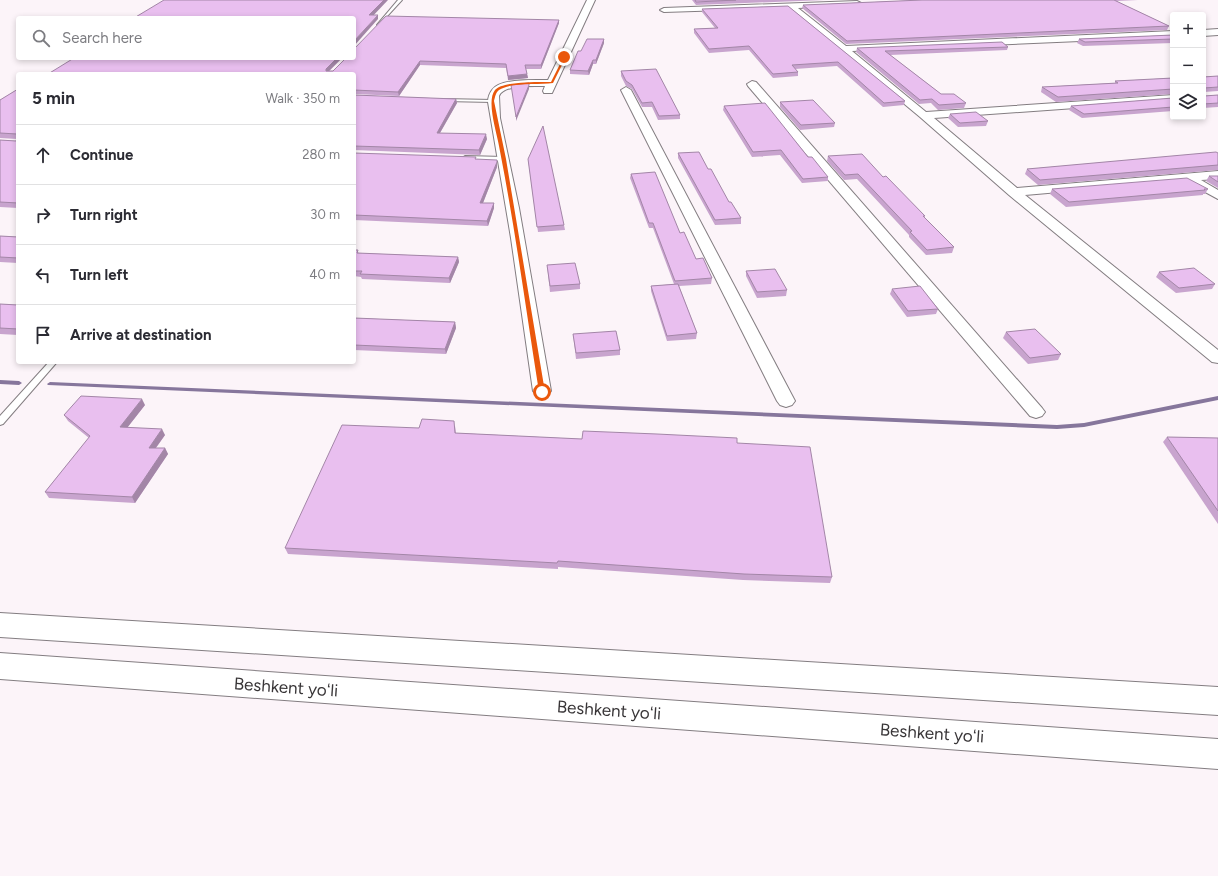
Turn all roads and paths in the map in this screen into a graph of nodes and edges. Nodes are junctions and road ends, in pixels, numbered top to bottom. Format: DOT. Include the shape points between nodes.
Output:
graph roads {
  1 [pos="400,0"];
  2 [pos="591,0"];
  3 [pos="868,2"];
  4 [pos="790,5"];
  5 [pos="664,10"];
  6 [pos="375,28"];
  7 [pos="1218,32"];
  8 [pos="1206,33"];
  9 [pos="1170,34"];
  10 [pos="844,49"];
  11 [pos="752,84"];
  12 [pos="626,90"];
  13 [pos="1170,98"];
  14 [pos="439,99"];
  15 [pos="492,101"];
  16 [pos="924,115"];
  17 [pos="456,157"];
  18 [pos="504,159"];
  19 [pos="1218,175"];
  20 [pos="1188,178"];
  21 [pos="1014,192"];
  22 [pos="1218,195"];
  23 [pos="1218,358"];
  24 [pos="50,364"];
  25 [pos="542,392"];
  26 [pos="786,401"];
  27 [pos="1036,412"];
  28 [pos="0,422"];
  29 [pos="0,625"];
  30 [pos="3,671"];
  31 [pos="1218,701"];
  32 [pos="1218,754"];
  1 -- 6 [label="lane"];
  2 -- 15 [label="street" via="550,87 513,84 499,88"];
  3 -- 4 [label="street"];
  4 -- 5 [label="street"];
  4 -- 10 [label="street"];
  7 -- 8 [label="street"];
  9 -- 10 [label="street"];
  10 -- 16 [label="street"];
  11 -- 27 [label="street"];
  12 -- 26 [label="street"];
  13 -- 16 [label="street"];
  14 -- 15 [label="lane"];
  15 -- 18 [label="street"];
  16 -- 21 [label="street"];
  17 -- 18 [label="lane"];
  18 -- 25 [label="street"];
  19 -- 20 [label="street"];
  20 -- 21 [label="street"];
  20 -- 22 [label="street"];
  21 -- 23 [label="street"];
  24 -- 28 [label="lane"];
  29 -- 31 [label="main road"];
  30 -- 32 [label="main road, Beshkent yoʻli"];
}
